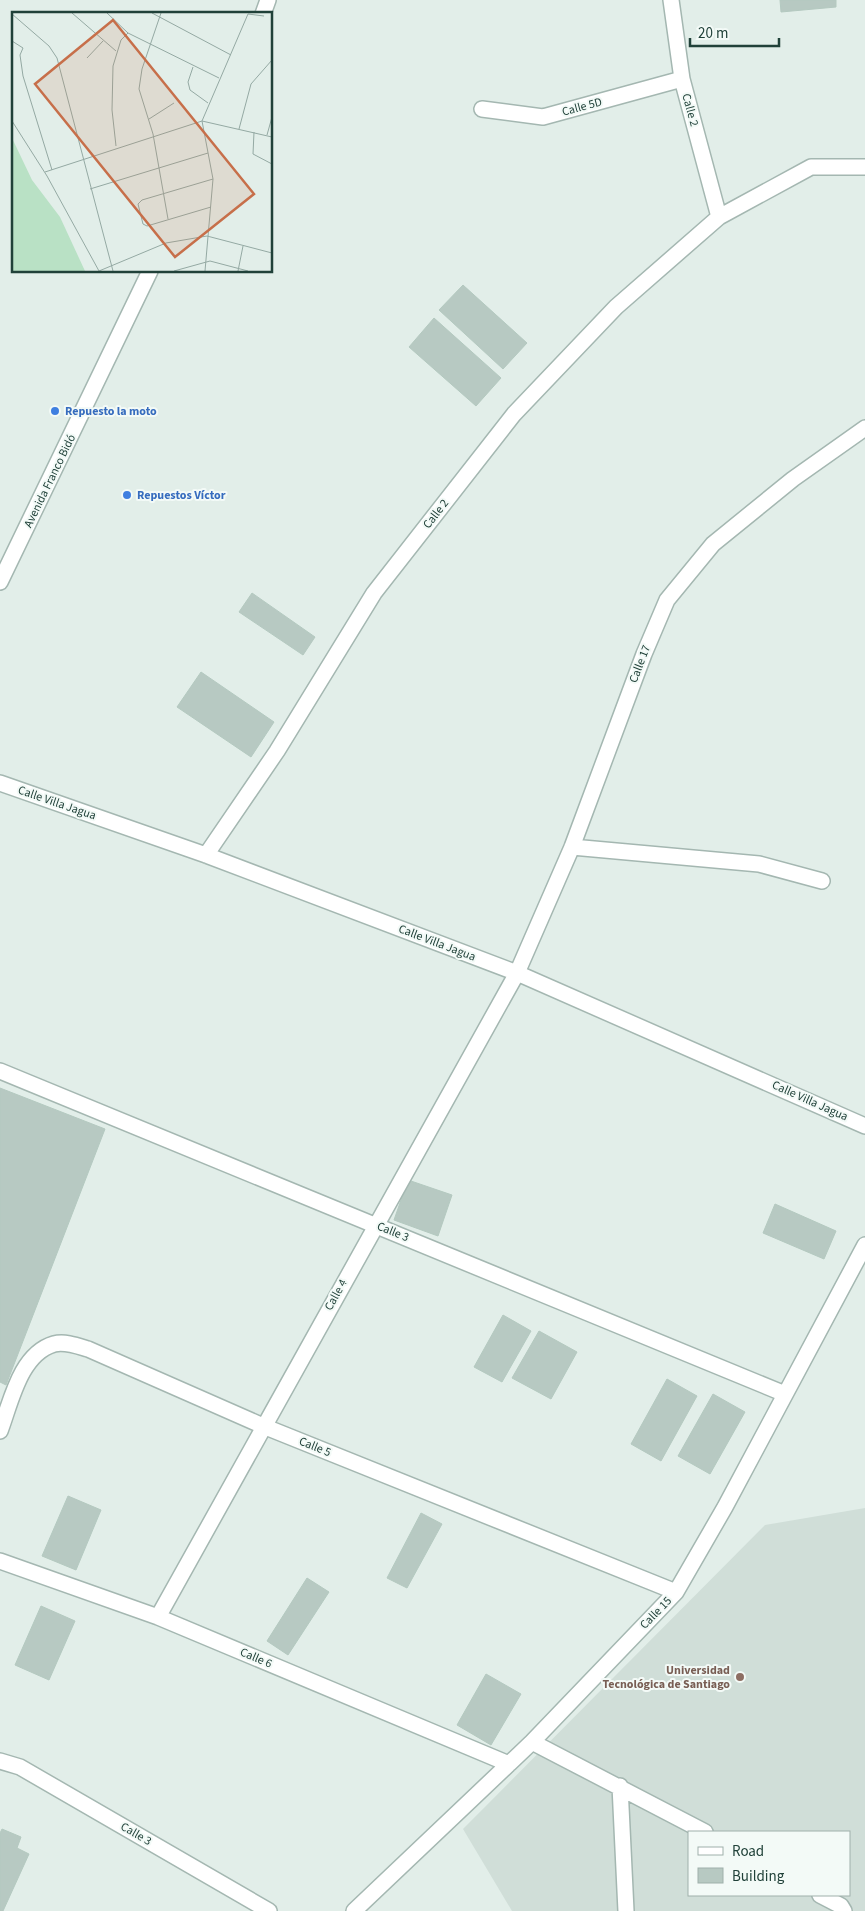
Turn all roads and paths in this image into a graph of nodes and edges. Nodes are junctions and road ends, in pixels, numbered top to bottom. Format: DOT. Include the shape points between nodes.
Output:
graph roads {
  1 [pos="268,0"];
  2 [pos="671,0"];
  3 [pos="264,12"];
  4 [pos="682,80"];
  5 [pos="482,109"];
  6 [pos="865,167"];
  7 [pos="719,217"];
  8 [pos="150,272"];
  9 [pos="865,428"];
  10 [pos="0,582"];
  11 [pos="0,783"];
  12 [pos="572,847"];
  13 [pos="206,854"];
  14 [pos="822,881"];
  15 [pos="516,973"];
  16 [pos="0,1071"];
  17 [pos="865,1126"];
  18 [pos="376,1224"];
  19 [pos="865,1244"];
  20 [pos="785,1394"];
  21 [pos="263,1426"];
  22 [pos="0,1431"];
  23 [pos="0,1561"];
  24 [pos="676,1592"];
  25 [pos="158,1617"];
  26 [pos="532,1742"];
  27 [pos="0,1761"];
  28 [pos="510,1764"];
  29 [pos="620,1786"];
  30 [pos="703,1831"];
  31 [pos="822,1896"];
  32 [pos="269,1911"];
  33 [pos="354,1911"];
  34 [pos="626,1911"];
  35 [pos="844,1911"];
  1 -- 3 [label="street"];
  2 -- 4 [label="street, Calle 2"];
  4 -- 5 [label="street, Calle 5D" via="543,117"];
  4 -- 7 [label="street, Calle 2"];
  6 -- 7 [label="street, Calle 2" via="811,167"];
  7 -- 13 [label="street, Calle 2" via="616,306 514,414 374,593 277,751"];
  8 -- 10 [label="street, Avenida Franco Bidó"];
  9 -- 12 [label="street, Calle 17" via="793,479 713,544 667,600"];
  11 -- 13 [label="street, Calle Villa Jagua"];
  12 -- 14 [label="street" via="759,864"];
  12 -- 15 [label="street, Calle 17"];
  13 -- 15 [label="street, Calle Villa Jagua"];
  15 -- 17 [label="street, Calle Villa Jagua"];
  15 -- 18 [label="street, Calle 4"];
  16 -- 18 [label="street, Calle 3"];
  18 -- 20 [label="street, Calle 3"];
  18 -- 21 [label="street, Calle 4"];
  19 -- 20 [label="street, Calle 15"];
  20 -- 24 [label="street, Calle 15"];
  21 -- 22 [label="street, Calle 5" via="88,1349 55,1344 36,1353 26,1366"];
  21 -- 24 [label="street, Calle 5"];
  21 -- 25 [label="street, Calle 4"];
  23 -- 25 [label="street, Calle 6"];
  24 -- 26 [label="street, Calle 15"];
  25 -- 28 [label="street, Calle 6"];
  26 -- 28 [label="street, Calle 15"];
  26 -- 29 [label="street"];
  27 -- 32 [label="street, Calle 3" via="20,1767"];
  28 -- 33 [label="street, Calle 15"];
  29 -- 30 [label="street"];
  29 -- 34 [label="street"];
  31 -- 35 [label="street"];
}
